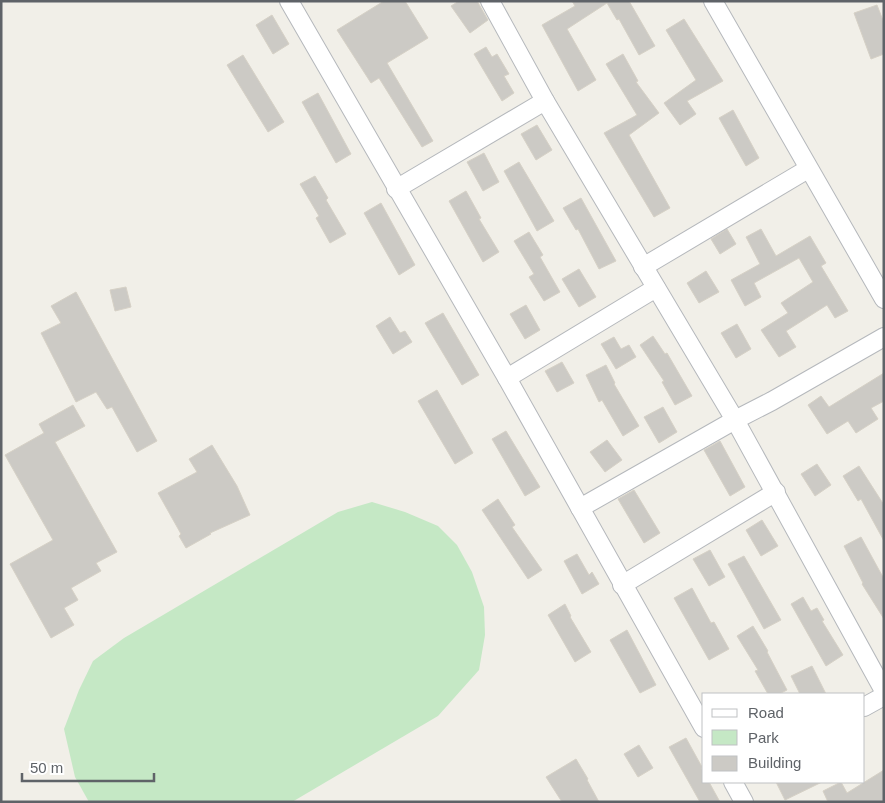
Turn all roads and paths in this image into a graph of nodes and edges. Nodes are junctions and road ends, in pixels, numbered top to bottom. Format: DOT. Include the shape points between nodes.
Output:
graph roads {
  1 [pos="289,1"];
  2 [pos="490,1"];
  3 [pos="713,1"];
  4 [pos="545,100"];
  5 [pos="808,169"];
  6 [pos="396,189"];
  7 [pos="643,267"];
  8 [pos="656,288"];
  9 [pos="884,299"];
  10 [pos="884,337"];
  11 [pos="506,378"];
  12 [pos="735,420"];
  13 [pos="776,492"];
  14 [pos="580,508"];
  15 [pos="622,585"];
  16 [pos="884,690"];
  17 [pos="884,696"];
  18 [pos="865,706"];
  19 [pos="702,725"];
  20 [pos="734,783"];
  21 [pos="744,802"];
  1 -- 6 [label="street"];
  2 -- 4 [label="street"];
  3 -- 5 [label="street"];
  4 -- 6 [label="street"];
  4 -- 7 [label="street"];
  5 -- 7 [label="street"];
  5 -- 9 [label="street"];
  6 -- 11 [label="street"];
  7 -- 8 [label="street"];
  8 -- 11 [label="street"];
  8 -- 12 [label="street"];
  10 -- 12 [label="street"];
  11 -- 14 [label="street"];
  12 -- 13 [label="street"];
  12 -- 14 [label="street"];
  13 -- 15 [label="street"];
  13 -- 16 [label="street"];
  14 -- 15 [label="street"];
  15 -- 19 [label="street"];
  17 -- 18 [label="street"];
  20 -- 21 [label="street"];
}
